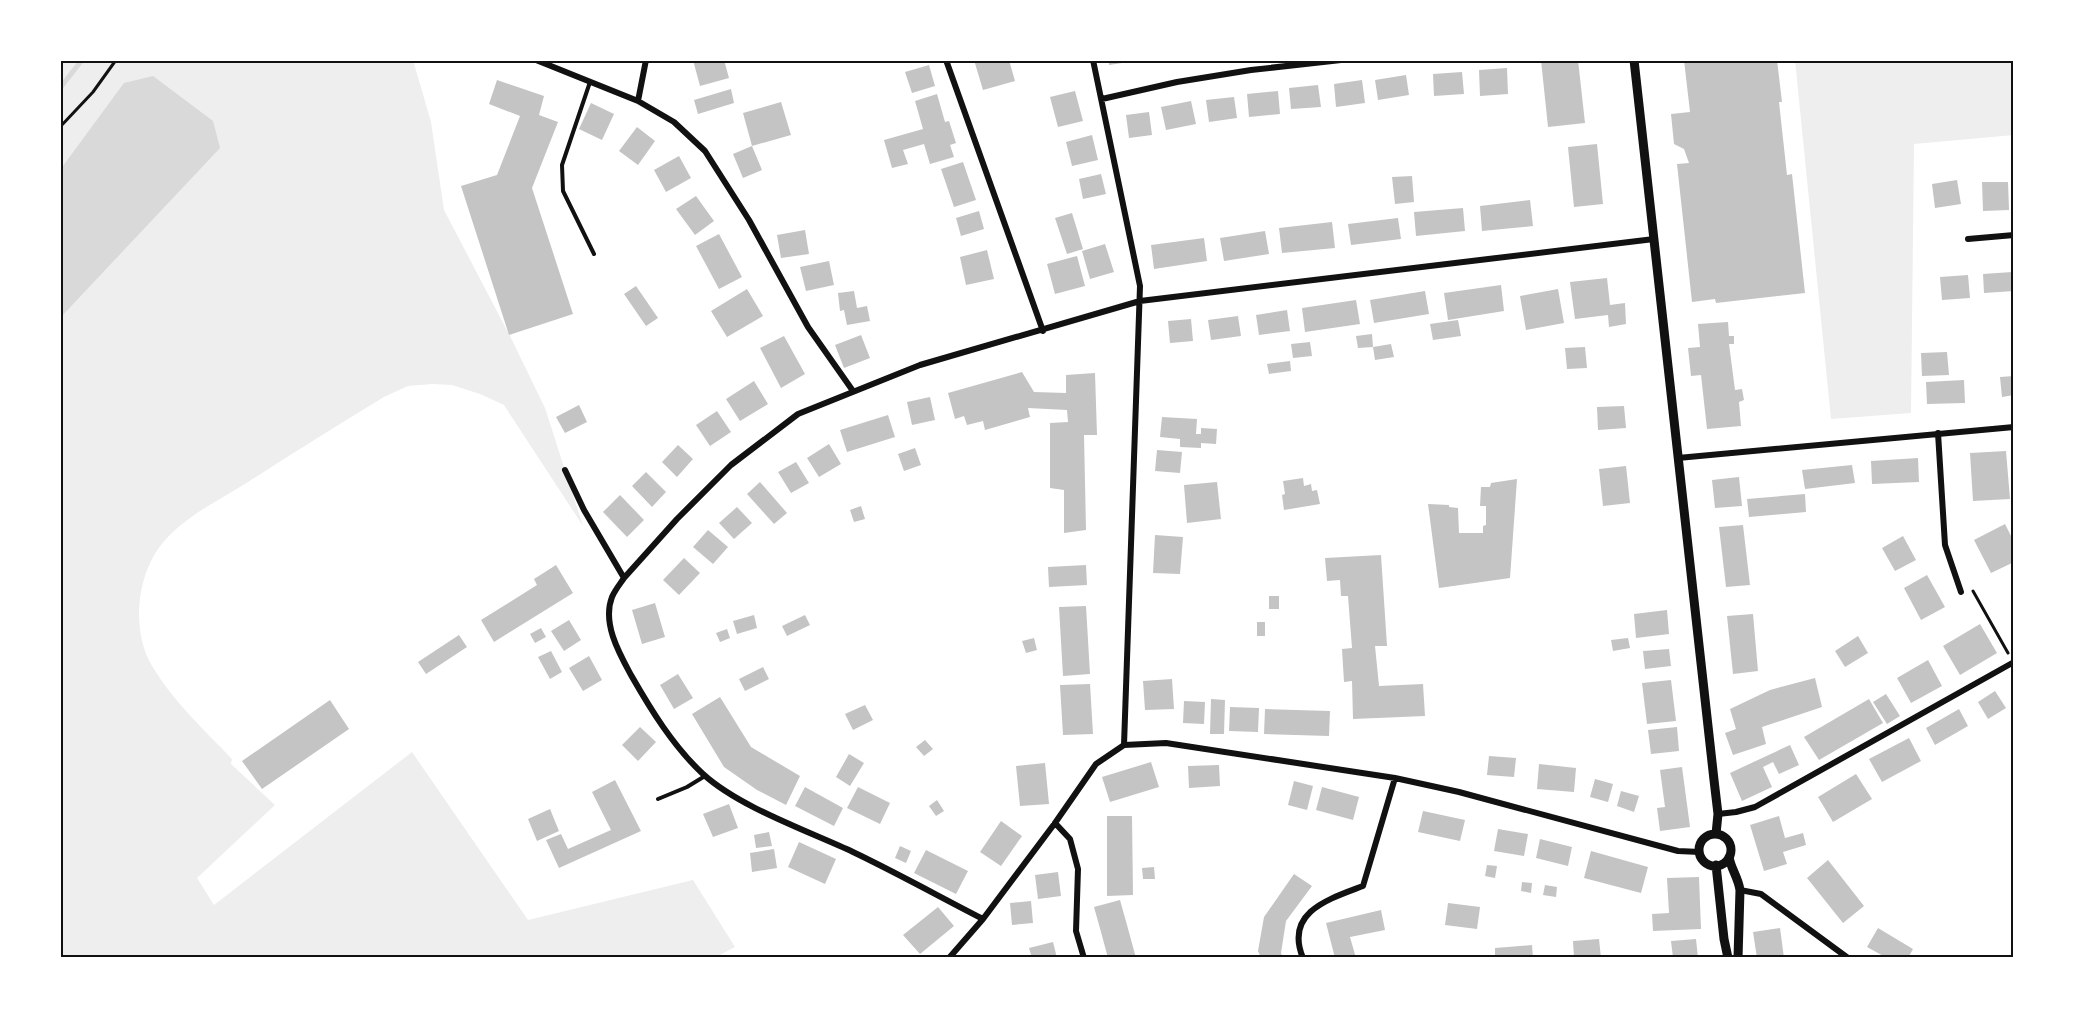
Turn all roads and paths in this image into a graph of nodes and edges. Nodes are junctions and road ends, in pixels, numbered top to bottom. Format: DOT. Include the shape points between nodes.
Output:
graph roads {
  1 [pos="116,60"];
  2 [pos="536,60"];
  3 [pos="646,60"];
  4 [pos="946,60"];
  5 [pos="1094,60"];
  6 [pos="1341,60"];
  7 [pos="1634,60"];
  8 [pos="590,81"];
  9 [pos="1101,99"];
  10 [pos="638,101"];
  11 [pos="60,128"];
  12 [pos="2014,235"];
  13 [pos="1654,239"];
  14 [pos="1968,239"];
  15 [pos="594,254"];
  16 [pos="1140,301"];
  17 [pos="1043,331"];
  18 [pos="853,391"];
  19 [pos="2014,427"];
  20 [pos="1938,433"];
  21 [pos="1678,458"];
  22 [pos="565,470"];
  23 [pos="624,578"];
  24 [pos="1961,592"];
  25 [pos="2014,662"];
  26 [pos="1124,745"];
  27 [pos="705,776"];
  28 [pos="1395,778"];
  29 [pos="657,799"];
  30 [pos="1718,814"];
  31 [pos="1055,823"];
  32 [pos="1716,834"];
  33 [pos="1700,852"];
  34 [pos="1729,857"];
  35 [pos="1716,865"];
  36 [pos="1740,890"];
  37 [pos="983,919"];
  38 [pos="949,958"];
  39 [pos="1084,958"];
  40 [pos="1303,958"];
  41 [pos="1728,958"];
  42 [pos="1738,958"];
  43 [pos="1848,958"];
  1 -- 11 [label="path"];
  2 -- 8 [label="street"];
  3 -- 10 [label="street"];
  4 -- 17 [label="street"];
  5 -- 9 [label="street"];
  6 -- 9 [label="street" via="1251,70"];
  7 -- 13 [label="street"];
  8 -- 10 [label="street"];
  8 -- 15 [label="lane" via="562,165 562,191"];
  9 -- 16 [label="street" via="1137,266"];
  10 -- 18 [label="street" via="674,122 705,151 749,220 808,327"];
  12 -- 14 [label="street"];
  13 -- 16 [label="street"];
  13 -- 21 [label="street"];
  16 -- 17 [label="street"];
  16 -- 26 [label="street"];
  17 -- 18 [label="street" via="920,365"];
  18 -- 23 [label="street" via="798,414 731,465"];
  19 -- 20 [label="street"];
  20 -- 21 [label="street"];
  20 -- 24 [label="street" via="1945,545"];
  21 -- 30 [label="street"];
  22 -- 23 [label="street" via="597,535"];
  23 -- 27 [label="street" via="609,609 615,640 667,733"];
  24 -- 25 [label="path" via="1973,591"];
  25 -- 30 [label="street" via="1755,807"];
  26 -- 28 [label="street" via="1166,743"];
  26 -- 31 [label="street" via="1096,764"];
  27 -- 29 [label="lane"];
  27 -- 37 [label="street" via="755,808 856,853"];
  28 -- 33 [label="street" via="1678,851"];
  28 -- 40 [label="street" via="1363,886 1333,897 1311,911 1299,925 1299,950"];
  30 -- 32 [label="street"];
  31 -- 37 [label="street"];
  31 -- 39 [label="street" via="1070,839 1078,869 1076,931"];
  32 -- 33 [label="street" via="1704,839"];
  32 -- 34 [label="street" via="1729,842"];
  33 -- 35 [label="street" via="1704,861"];
  34 -- 35 [label="street"];
  34 -- 36 [label="street"];
  35 -- 41 [label="street"];
  36 -- 42 [label="street"];
  36 -- 43 [label="street" via="1761,894"];
  37 -- 38 [label="street"];
}
